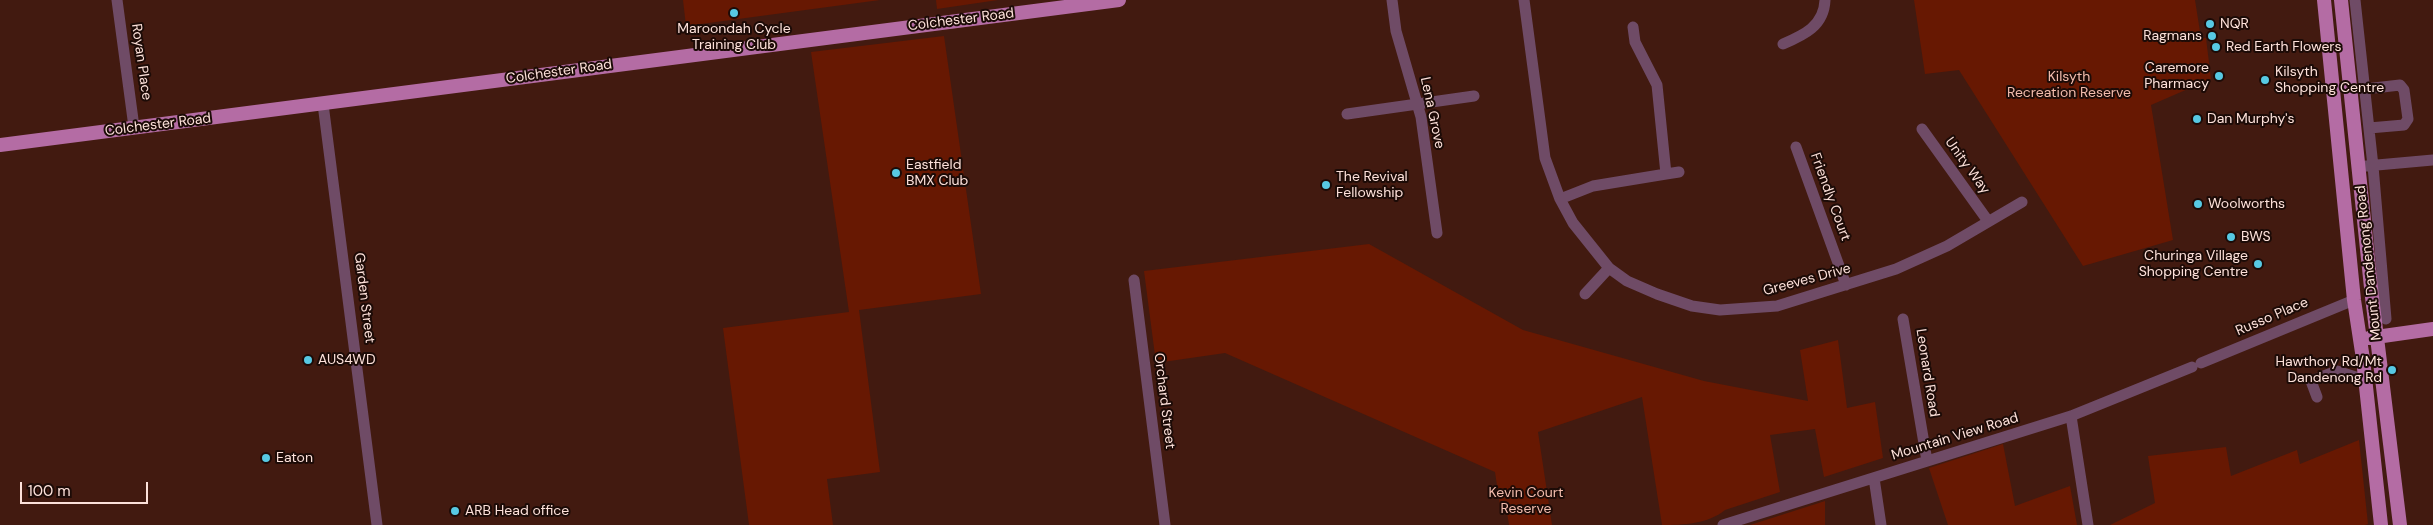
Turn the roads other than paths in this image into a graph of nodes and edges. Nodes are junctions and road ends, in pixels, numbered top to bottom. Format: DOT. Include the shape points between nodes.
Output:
graph roads {
  1 [pos="117,0"];
  2 [pos="1119,0"];
  3 [pos="1392,0"];
  4 [pos="1524,0"];
  5 [pos="1825,0"];
  6 [pos="2342,0"];
  7 [pos="2355,0"];
  8 [pos="2324,1"];
  9 [pos="1633,27"];
  10 [pos="1783,44"];
  11 [pos="2365,89"];
  12 [pos="2352,93"];
  13 [pos="2333,95"];
  14 [pos="1474,96"];
  15 [pos="323,104"];
  16 [pos="1418,104"];
  17 [pos="1347,114"];
  18 [pos="134,127"];
  19 [pos="2369,128"];
  20 [pos="1922,129"];
  21 [pos="0,145"];
  22 [pos="1796,147"];
  23 [pos="2433,160"];
  24 [pos="2366,166"];
  25 [pos="1679,172"];
  26 [pos="1666,174"];
  27 [pos="1560,199"];
  28 [pos="2022,202"];
  29 [pos="1988,221"];
  30 [pos="1437,233"];
  31 [pos="1610,268"];
  32 [pos="1134,280"];
  33 [pos="1846,285"];
  34 [pos="1584,294"];
  35 [pos="2372,297"];
  36 [pos="2354,300"];
  37 [pos="1903,319"];
  38 [pos="2386,319"];
  39 [pos="2433,329"];
  40 [pos="2377,337"];
  41 [pos="2358,340"];
  42 [pos="2197,365"];
  43 [pos="2365,380"];
  44 [pos="2317,397"];
  45 [pos="2071,416"];
  46 [pos="1927,461"];
  47 [pos="1874,478"];
  48 [pos="377,525"];
  49 [pos="1165,525"];
  50 [pos="1723,525"];
  51 [pos="1881,525"];
  52 [pos="2088,525"];
  53 [pos="2381,525"];
  54 [pos="2400,525"];
  1 -- 18 [label="street, Royan Place"];
  2 -- 15 [label="main road, Colchester Road"];
  3 -- 16 [label="street, Lena Grove" via="1396,31"];
  4 -- 27 [label="street, Greeves Drive" via="1545,158"];
  5 -- 10 [label="street" via="1820,20 1814,28"];
  6 -- 12 [label="main road, Mount Dandenong Road"];
  7 -- 11 [label="street, Mount Dandenong Road"];
  8 -- 13 [label="main road, Mount Dandenong Road"];
  9 -- 26 [label="street" via="1635,42 1657,85"];
  11 -- 19 [label="street, Mount Dandenong Road"];
  11 -- 19 [label="street" via="2403,86 2408,119 2404,125"];
  12 -- 13 [label="main road"];
  12 -- 24 [label="main road, Mount Dandenong Road"];
  13 -- 36 [label="main road, Mount Dandenong Road"];
  14 -- 16 [label="street"];
  15 -- 18 [label="main road, Colchester Road"];
  15 -- 48 [label="street, Garden Street"];
  16 -- 17 [label="street"];
  16 -- 30 [label="street, Lena Grove"];
  18 -- 21 [label="main road, Colchester Road"];
  19 -- 24 [label="street, Mount Dandenong Road"];
  20 -- 29 [label="street, Unity Way"];
  22 -- 33 [label="street, Friendly Court"];
  23 -- 24 [label="street"];
  24 -- 35 [label="main road, Mount Dandenong Road"];
  24 -- 38 [label="street, Mount Dandenong Road"];
  25 -- 26 [label="street"];
  26 -- 27 [label="street" via="1593,186"];
  27 -- 31 [label="street, Greeves Drive" via="1573,223"];
  28 -- 29 [label="street, Greeves Drive"];
  29 -- 33 [label="street, Greeves Drive" via="1947,246 1896,269"];
  31 -- 33 [label="street, Greeves Drive" via="1627,281 1657,294 1692,306 1720,310 1776,306"];
  31 -- 34 [label="street"];
  32 -- 49 [label="street, Orchard Street"];
  35 -- 36 [label="main road"];
  35 -- 40 [label="main road, Mount Dandenong Road"];
  36 -- 41 [label="main road, Mount Dandenong Road"];
  36 -- 42 [label="street, Russo Place"];
  37 -- 46 [label="street, Leonard Road"];
  39 -- 40 [label="main road"];
  40 -- 41 [label="main road"];
  40 -- 54 [label="main road, Mount Dandenong Road"];
  41 -- 43 [label="main road, Mount Dandenong Road"];
  42 -- 45 [label="street, Mountain View Road"];
  43 -- 44 [label="street" via="2337,371 2311,381"];
  43 -- 53 [label="main road, Mount Dandenong Road"];
  45 -- 46 [label="street, Mountain View Road"];
  45 -- 52 [label="street"];
  46 -- 47 [label="street, Mountain View Road"];
  47 -- 50 [label="street, Mountain View Road"];
  47 -- 51 [label="street"];
}
